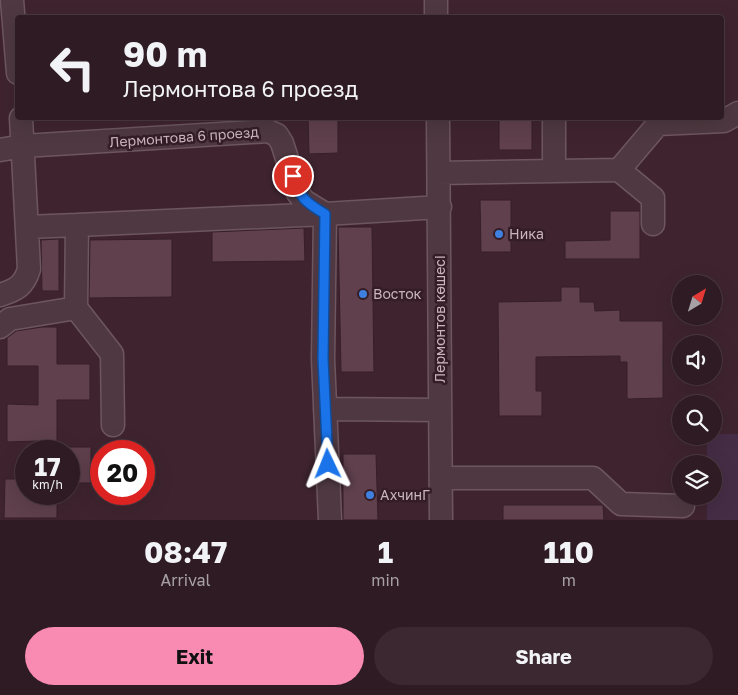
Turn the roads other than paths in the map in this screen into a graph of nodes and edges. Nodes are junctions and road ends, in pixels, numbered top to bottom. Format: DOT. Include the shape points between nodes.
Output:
graph roads {
  1 [pos="12,0"];
  2 [pos="436,0"];
  3 [pos="436,15"];
  4 [pos="15,36"];
  5 [pos="738,113"];
  6 [pos="21,120"];
  7 [pos="438,120"];
  8 [pos="554,120"];
  9 [pos="23,146"];
  10 [pos="0,150"];
  11 [pos="619,170"];
  12 [pos="554,171"];
  13 [pos="439,173"];
  14 [pos="440,207"];
  15 [pos="325,214"];
  16 [pos="653,224"];
  17 [pos="77,225"];
  18 [pos="27,227"];
  19 [pos="0,295"];
  20 [pos="76,308"];
  21 [pos="0,327"];
  22 [pos="325,408"];
  23 [pos="440,410"];
  24 [pos="113,426"];
  25 [pos="441,478"];
  26 [pos="683,506"];
  27 [pos="330,520"];
  28 [pos="441,520"];
  1 -- 4 [label="street"];
  2 -- 3 [label="street"];
  5 -- 11 [label="street" via="724,121 658,124"];
  6 -- 9 [label="street"];
  7 -- 13 [label="street, Лермонтов көшесі"];
  8 -- 12 [label="street"];
  9 -- 10 [label="street, Лермонтова 6 проезд"];
  9 -- 15 [label="street, Лермонтова 6 проезд" via="268,131 277,135 282,143 298,193 304,201"];
  9 -- 18 [label="street"];
  11 -- 12 [label="street"];
  11 -- 16 [label="street" via="653,198"];
  12 -- 13 [label="street"];
  13 -- 14 [label="street, Лермонтов көшесі"];
  14 -- 15 [label="street"];
  14 -- 23 [label="street, Лермонтов көшесі"];
  15 -- 17 [label="street"];
  15 -- 22 [label="street"];
  17 -- 18 [label="street"];
  17 -- 20 [label="street"];
  18 -- 19 [label="street" via="29,269 25,282 15,291"];
  20 -- 21 [label="street" via="10,319"];
  20 -- 24 [label="street" via="112,354"];
  22 -- 23 [label="street"];
  22 -- 27 [label="street"];
  23 -- 25 [label="street, Лермонтов көшесі"];
  25 -- 26 [label="street" via="593,478 621,504"];
  25 -- 28 [label="street, Лермонтов көшесі"];
}
